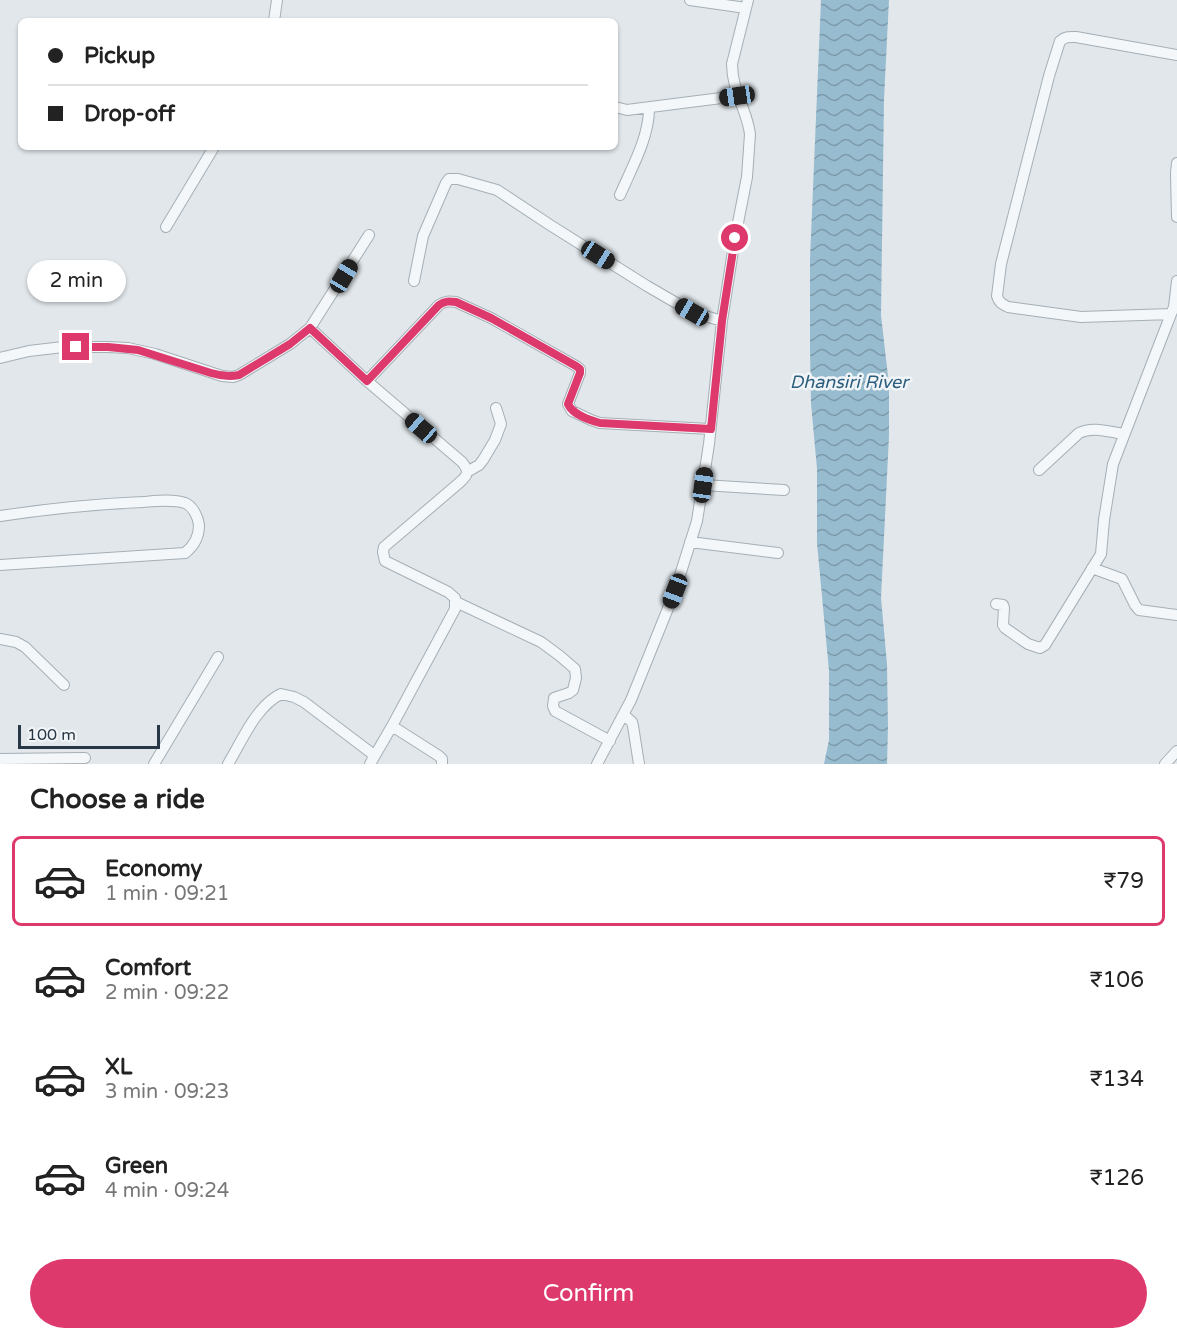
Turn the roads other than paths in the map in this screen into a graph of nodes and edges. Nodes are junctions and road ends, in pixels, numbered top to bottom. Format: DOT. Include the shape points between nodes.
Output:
graph roads {
  1 [pos="277,0"];
  2 [pos="690,0"];
  3 [pos="747,4"];
  4 [pos="274,18"];
  5 [pos="1177,55"];
  6 [pos="737,96"];
  7 [pos="618,108"];
  8 [pos="649,108"];
  9 [pos="212,150"];
  10 [pos="1177,163"];
  11 [pos="620,195"];
  12 [pos="1177,217"];
  13 [pos="166,227"];
  14 [pos="369,235"];
  15 [pos="414,281"];
  16 [pos="1177,281"];
  17 [pos="1171,314"];
  18 [pos="722,321"];
  19 [pos="310,328"];
  20 [pos="0,358"];
  21 [pos="367,381"];
  22 [pos="496,408"];
  23 [pos="711,429"];
  24 [pos="1124,434"];
  25 [pos="1039,470"];
  26 [pos="467,472"];
  27 [pos="703,485"];
  28 [pos="784,490"];
  29 [pos="0,516"];
  30 [pos="690,542"];
  31 [pos="778,553"];
  32 [pos="0,565"];
  33 [pos="1092,568"];
  34 [pos="456,602"];
  35 [pos="996,604"];
  36 [pos="1177,615"];
  37 [pos="0,639"];
  38 [pos="218,657"];
  39 [pos="64,685"];
  40 [pos="624,715"];
  41 [pos="392,726"];
  42 [pos="610,741"];
  43 [pos="1177,751"];
  44 [pos="85,758"];
  45 [pos="0,759"];
  46 [pos="372,760"];
  47 [pos="154,764"];
  48 [pos="228,764"];
  49 [pos="442,764"];
  50 [pos="597,764"];
  51 [pos="639,764"];
  52 [pos="1165,764"];
  1 -- 4 [label="street"];
  2 -- 3 [label="street"];
  3 -- 6 [label="street" via="732,64"];
  5 -- 17 [label="street" via="1069,36 1060,41 1001,264 997,296 1008,307 1070,316"];
  6 -- 8 [label="street"];
  6 -- 18 [label="street" via="750,135 746,184"];
  7 -- 8 [label="street"];
  8 -- 11 [label="street" via="646,133"];
  9 -- 13 [label="street"];
  10 -- 12 [label="street"];
  14 -- 19 [label="street"];
  15 -- 18 [label="street" via="423,236 446,183 458,179 497,190 692,312"];
  16 -- 17 [label="street"];
  17 -- 24 [label="street"];
  18 -- 23 [label="street"];
  19 -- 20 [label="street" via="232,377 138,350 108,347 63,347"];
  19 -- 21 [label="street"];
  21 -- 23 [label="street" via="439,305 450,301 491,318 580,369 568,404 572,411 600,423"];
  21 -- 26 [label="street" via="462,462"];
  22 -- 26 [label="street" via="501,424 495,440 479,465"];
  23 -- 27 [label="street"];
  24 -- 25 [label="street" via="1085,430"];
  24 -- 33 [label="street" via="1110,477 1101,554"];
  26 -- 34 [label="street" via="465,478 388,542 383,552 385,561 448,592"];
  27 -- 28 [label="street"];
  27 -- 30 [label="street"];
  29 -- 32 [label="street" via="167,501 186,503 199,522 195,541 185,553"];
  30 -- 31 [label="street"];
  30 -- 40 [label="street" via="672,599"];
  33 -- 35 [label="street" via="1040,648 1005,628 1003,605"];
  33 -- 36 [label="street" via="1122,579 1139,610"];
  34 -- 41 [label="street"];
  34 -- 42 [label="street" via="541,642 575,669 573,690 554,698 555,711"];
  37 -- 39 [label="street" via="25,647"];
  38 -- 47 [label="street"];
  40 -- 42 [label="street"];
  40 -- 51 [label="street" via="632,722"];
  41 -- 46 [label="street"];
  41 -- 49 [label="street" via="439,756"];
  42 -- 50 [label="street"];
  43 -- 52 [label="street"];
  44 -- 45 [label="street"];
  46 -- 48 [label="street" via="304,702 281,694 258,714"];
}
